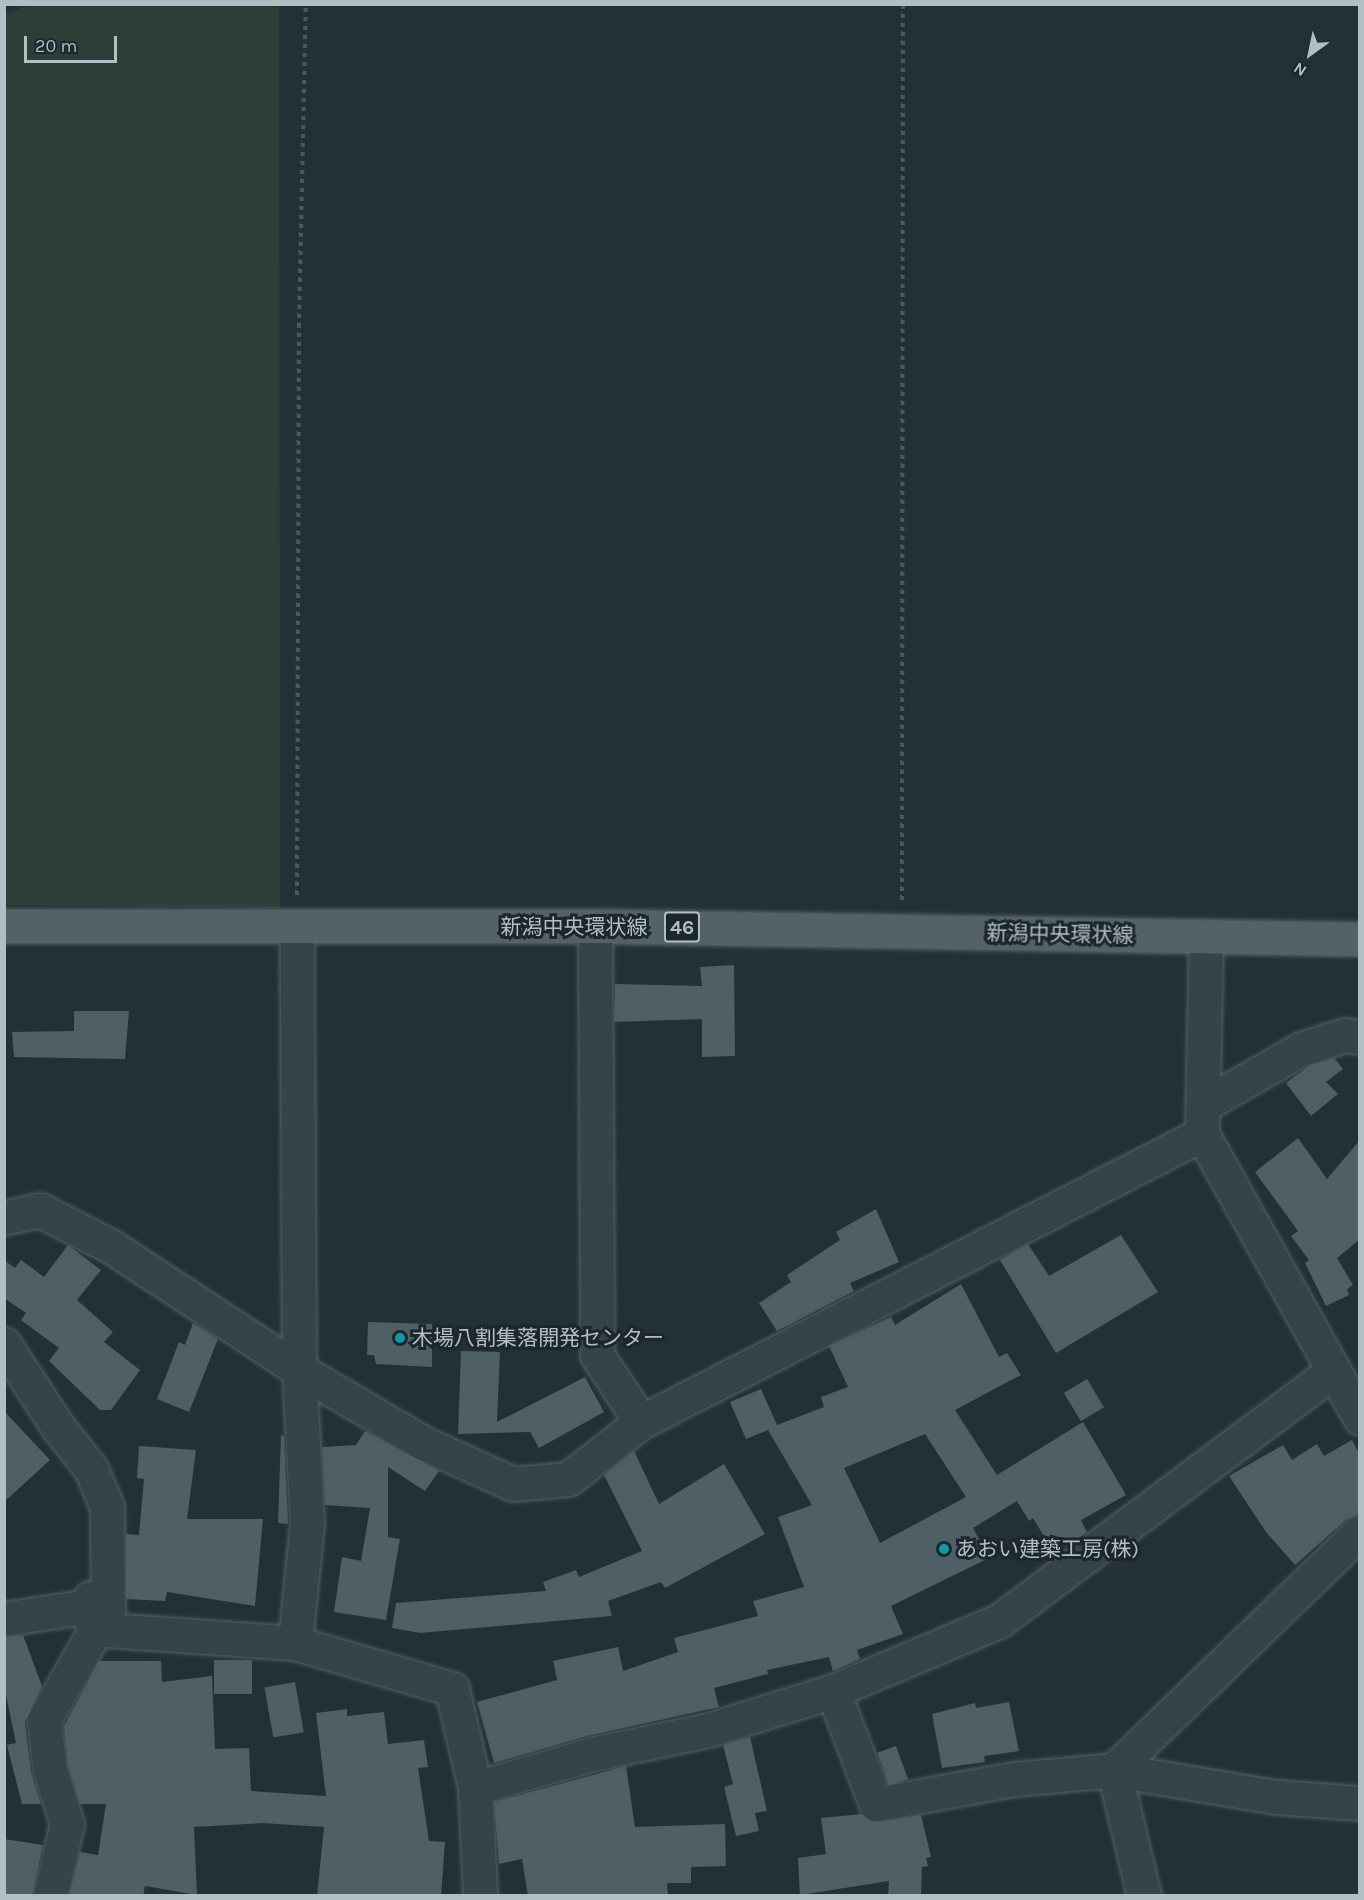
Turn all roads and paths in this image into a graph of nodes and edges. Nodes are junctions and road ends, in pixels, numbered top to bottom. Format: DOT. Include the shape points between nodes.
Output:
graph roads {
  1 [pos="306,4"];
  2 [pos="903,4"];
  3 [pos="4,926"];
  4 [pos="595,926"];
  5 [pos="297,928"];
  6 [pos="902,931"];
  7 [pos="1206,937"];
  8 [pos="1359,939"];
  9 [pos="1359,1037"];
  10 [pos="1203,1120"];
  11 [pos="4,1218"];
  12 [pos="4,1344"];
  13 [pos="299,1370"];
  14 [pos="1332,1372"];
  15 [pos="1359,1418"];
  16 [pos="641,1422"];
  17 [pos="107,1508"];
  18 [pos="1359,1532"];
  19 [pos="89,1606"];
  20 [pos="4,1619"];
  21 [pos="295,1643"];
  22 [pos="833,1691"];
  23 [pos="1114,1770"];
  24 [pos="476,1788"];
  25 [pos="1359,1803"];
  26 [pos="50,1896"];
  27 [pos="480,1896"];
  28 [pos="1144,1896"];
  1 -- 5 [label="path" via="299,327"];
  2 -- 6 [label="path"];
  3 -- 5 [label="main road, 新潟中央環状線 / 46"];
  4 -- 5 [label="main road, 新潟中央環状線 / 46"];
  4 -- 6 [label="main road, 新潟中央環状線 / 46"];
  4 -- 16 [label="street" via="597,1355"];
  5 -- 13 [label="street"];
  6 -- 7 [label="main road, 新潟中央環状線 / 46"];
  7 -- 8 [label="main road, 新潟中央環状線 / 46"];
  7 -- 10 [label="street"];
  9 -- 10 [label="street" via="1345,1035 1301,1049"];
  10 -- 14 [label="street"];
  10 -- 16 [label="street" via="1065,1208"];
  11 -- 13 [label="street" via="40,1210 81,1231"];
  12 -- 17 [label="street" via="58,1427 91,1469"];
  13 -- 16 [label="street" via="423,1443 513,1484 568,1479"];
  13 -- 21 [label="street" via="308,1522"];
  14 -- 15 [label="street"];
  14 -- 22 [label="street" via="999,1621"];
  17 -- 19 [label="street"];
  17 -- 21 [label="street" via="108,1630"];
  18 -- 23 [label="street"];
  19 -- 20 [label="street"];
  19 -- 26 [label="street" via="93,1634 44,1720 50,1770 67,1824"];
  21 -- 24 [label="street" via="452,1689"];
  22 -- 23 [label="street" via="876,1804 1014,1779"];
  22 -- 24 [label="street" via="708,1731 592,1754"];
  23 -- 25 [label="street" via="1276,1797"];
  23 -- 28 [label="street"];
  24 -- 27 [label="street"];
}
